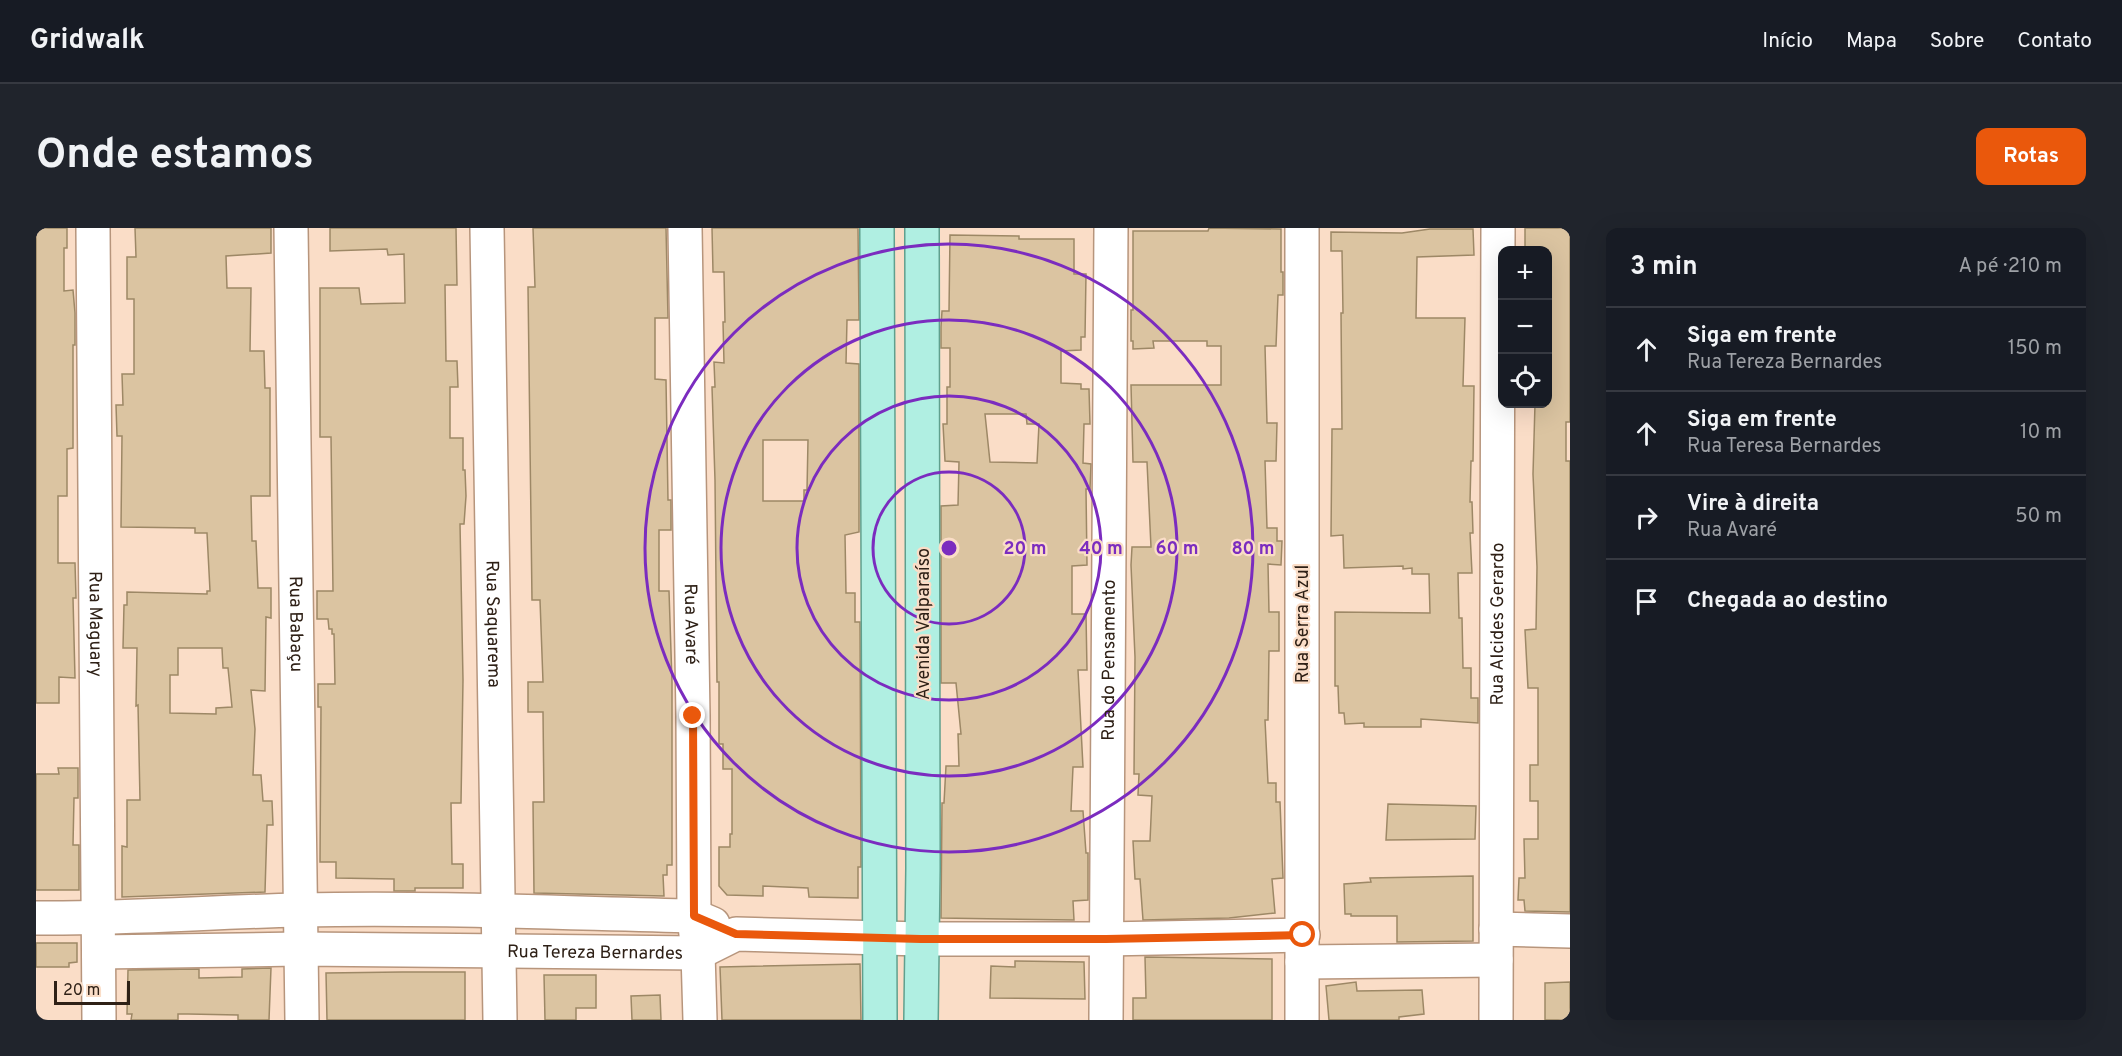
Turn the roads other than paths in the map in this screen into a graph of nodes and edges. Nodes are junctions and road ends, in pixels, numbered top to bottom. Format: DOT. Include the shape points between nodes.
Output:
graph roads {
  1 [pos="93,228"];
  2 [pos="291,228"];
  3 [pos="487,228"];
  4 [pos="685,228"];
  5 [pos="877,228"];
  6 [pos="922,228"];
  7 [pos="1111,228"];
  8 [pos="1302,228"];
  9 [pos="1498,228"];
  10 [pos="300,910"];
  11 [pos="498,911"];
  12 [pos="694,916"];
  13 [pos="36,918"];
  14 [pos="98,919"];
  15 [pos="1570,931"];
  16 [pos="736,934"];
  17 [pos="879,937"];
  18 [pos="921,939"];
  19 [pos="1106,939"];
  20 [pos="1496,945"];
  21 [pos="300,949"];
  22 [pos="1303,949"];
  23 [pos="498,950"];
  24 [pos="99,952"];
  25 [pos="698,953"];
  26 [pos="99,1020"];
  27 [pos="302,1020"];
  28 [pos="500,1020"];
  29 [pos="700,1020"];
  30 [pos="880,1020"];
  31 [pos="921,1020"];
  32 [pos="1106,1020"];
  33 [pos="1302,1020"];
  34 [pos="1496,1020"];
  1 -- 14 [label="street, Rua Maguary"];
  2 -- 10 [label="street, Rua Babaçu"];
  3 -- 11 [label="street, Rua Saquarema"];
  4 -- 12 [label="street, Rua Avaré"];
  5 -- 17 [label="main road"];
  6 -- 18 [label="main road, Avenida Valparaíso"];
  7 -- 19 [label="street, Rua do Pensamento"];
  8 -- 22 [label="street, Rua Serra Azul"];
  9 -- 20 [label="street, Rua Alcides Gerardo"];
  10 -- 11 [label="street"];
  10 -- 14 [label="street"];
  10 -- 21 [label="street, Rua Babaçu"];
  11 -- 12 [label="street"];
  11 -- 23 [label="street, Rua Saquarema"];
  12 -- 16 [label="street"];
  12 -- 25 [label="street, Rua Avaré"];
  13 -- 14 [label="street"];
  14 -- 24 [label="street, Rua Maguary"];
  15 -- 20 [label="street, Rua Tereza Bernardes"];
  16 -- 17 [label="street, Rua Tereza Bernardes"];
  16 -- 25 [label="street, Rua Tereza Bernardes"];
  17 -- 18 [label="street, Rua Tereza Bernardes"];
  17 -- 30 [label="main road"];
  18 -- 19 [label="street, Rua Tereza Bernardes"];
  18 -- 31 [label="main road, Avenida Valparaíso"];
  19 -- 22 [label="street, Rua Tereza Bernardes"];
  19 -- 32 [label="street, Rua do Pensamento"];
  20 -- 22 [label="street, Rua Tereza Bernardes"];
  20 -- 34 [label="street, Rua Alcides Gerardo"];
  21 -- 23 [label="street, Rua Tereza Bernardes"];
  21 -- 24 [label="street, Rua Tereza Bernardes"];
  21 -- 27 [label="street, Rua Babaçu"];
  22 -- 33 [label="street, Rua Serra Azul"];
  23 -- 25 [label="street, Rua Tereza Bernardes"];
  23 -- 28 [label="street, Rua Saquarema"];
  24 -- 26 [label="street, Rua Maguary"];
  25 -- 29 [label="street, Rua Avaré"];
}
